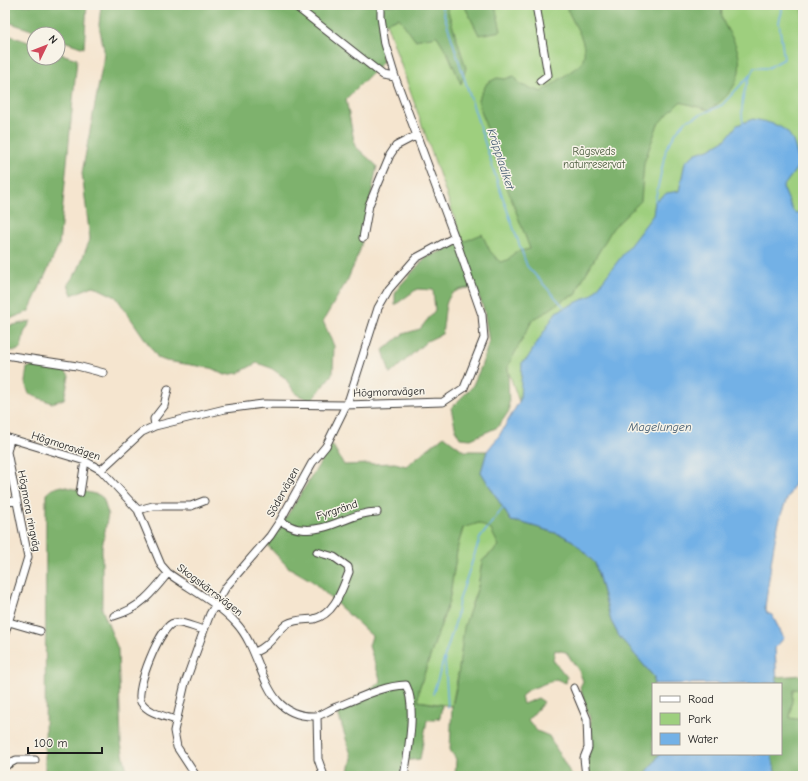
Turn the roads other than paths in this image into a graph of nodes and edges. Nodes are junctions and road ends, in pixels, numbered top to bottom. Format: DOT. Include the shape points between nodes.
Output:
graph roads {
  1 [pos="294,5"];
  2 [pos="381,5"];
  3 [pos="536,5"];
  4 [pos="394,76"];
  5 [pos="540,80"];
  6 [pos="417,135"];
  7 [pos="455,237"];
  8 [pos="362,238"];
  9 [pos="5,355"];
  10 [pos="104,373"];
  11 [pos="168,389"];
  12 [pos="345,405"];
  13 [pos="155,426"];
  14 [pos="7,438"];
  15 [pos="85,461"];
  16 [pos="101,470"];
  17 [pos="80,493"];
  18 [pos="17,501"];
  19 [pos="204,501"];
  20 [pos="5,502"];
  21 [pos="138,510"];
  22 [pos="377,512"];
  23 [pos="280,521"];
  24 [pos="317,552"];
  25 [pos="168,573"];
  26 [pos="215,606"];
  27 [pos="114,616"];
  28 [pos="9,622"];
  29 [pos="204,630"];
  30 [pos="40,631"];
  31 [pos="5,633"];
  32 [pos="255,652"];
  33 [pos="574,688"];
  34 [pos="317,716"];
  35 [pos="176,720"];
  36 [pos="35,760"];
  37 [pos="5,766"];
  38 [pos="196,776"];
  39 [pos="324,776"];
  40 [pos="404,776"];
  41 [pos="586,776"];
  1 -- 4 [label="street" via="383,75"];
  2 -- 4 [label="street, Högmoravägen" via="385,44"];
  3 -- 5 [label="street" via="548,75"];
  4 -- 6 [label="street, Högmoravägen"];
  6 -- 7 [label="street, Högmoravägen"];
  6 -- 8 [label="street" via="396,146 390,155 376,194 369,205"];
  7 -- 12 [label="street, Södervägen" via="416,258 389,289 378,308"];
  7 -- 12 [label="street, Högmoravägen" via="484,326 484,338 464,388 443,402"];
  9 -- 10 [label="street" via="77,366"];
  11 -- 13 [label="street" via="164,406 154,419"];
  12 -- 13 [label="street, Högmoravägen" via="244,405"];
  12 -- 23 [label="street, Södervägen" via="326,446 312,463"];
  13 -- 16 [label="street, Högmoravägen" via="137,435"];
  14 -- 15 [label="street, Högmoravägen"];
  14 -- 18 [label="street, Högmora ringväg" via="7,452"];
  15 -- 16 [label="street, Högmoravägen"];
  15 -- 17 [label="street"];
  16 -- 21 [label="street, Skogskärrsvägen"];
  18 -- 20 [label="street"];
  18 -- 28 [label="street, Högmora ringväg" via="28,557"];
  19 -- 21 [label="street" via="191,506 153,506"];
  21 -- 25 [label="street, Skogskärrsvägen" via="161,565"];
  22 -- 23 [label="street, Fyrgränd" via="367,512 311,530 294,528"];
  23 -- 26 [label="street, Södervägen" via="234,576"];
  24 -- 32 [label="street" via="334,557 348,567 349,572 335,605 322,616 288,624 268,645"];
  25 -- 26 [label="street, Skogskärrsvägen"];
  25 -- 27 [label="street" via="147,599 130,611"];
  26 -- 29 [label="street, Södervägen"];
  26 -- 32 [label="street, Skogskärrsvägen" via="242,629"];
  28 -- 30 [label="street"];
  28 -- 31 [label="street, Högmora ringväg"];
  29 -- 35 [label="street, Södervägen"];
  29 -- 35 [label="street" via="175,622 169,625 151,653 139,690 140,701 146,708"];
  32 -- 34 [label="street, Skogskärrsvägen" via="270,689 280,704 294,714"];
  33 -- 41 [label="street" via="587,719 588,748 584,758"];
  34 -- 39 [label="street" via="318,759"];
  34 -- 40 [label="street, Skogskärrsvägen" via="377,691 406,686 410,692 410,739"];
  35 -- 38 [label="street, Södervägen" via="174,731 177,747"];
  36 -- 37 [label="street" via="16,760"];
}
